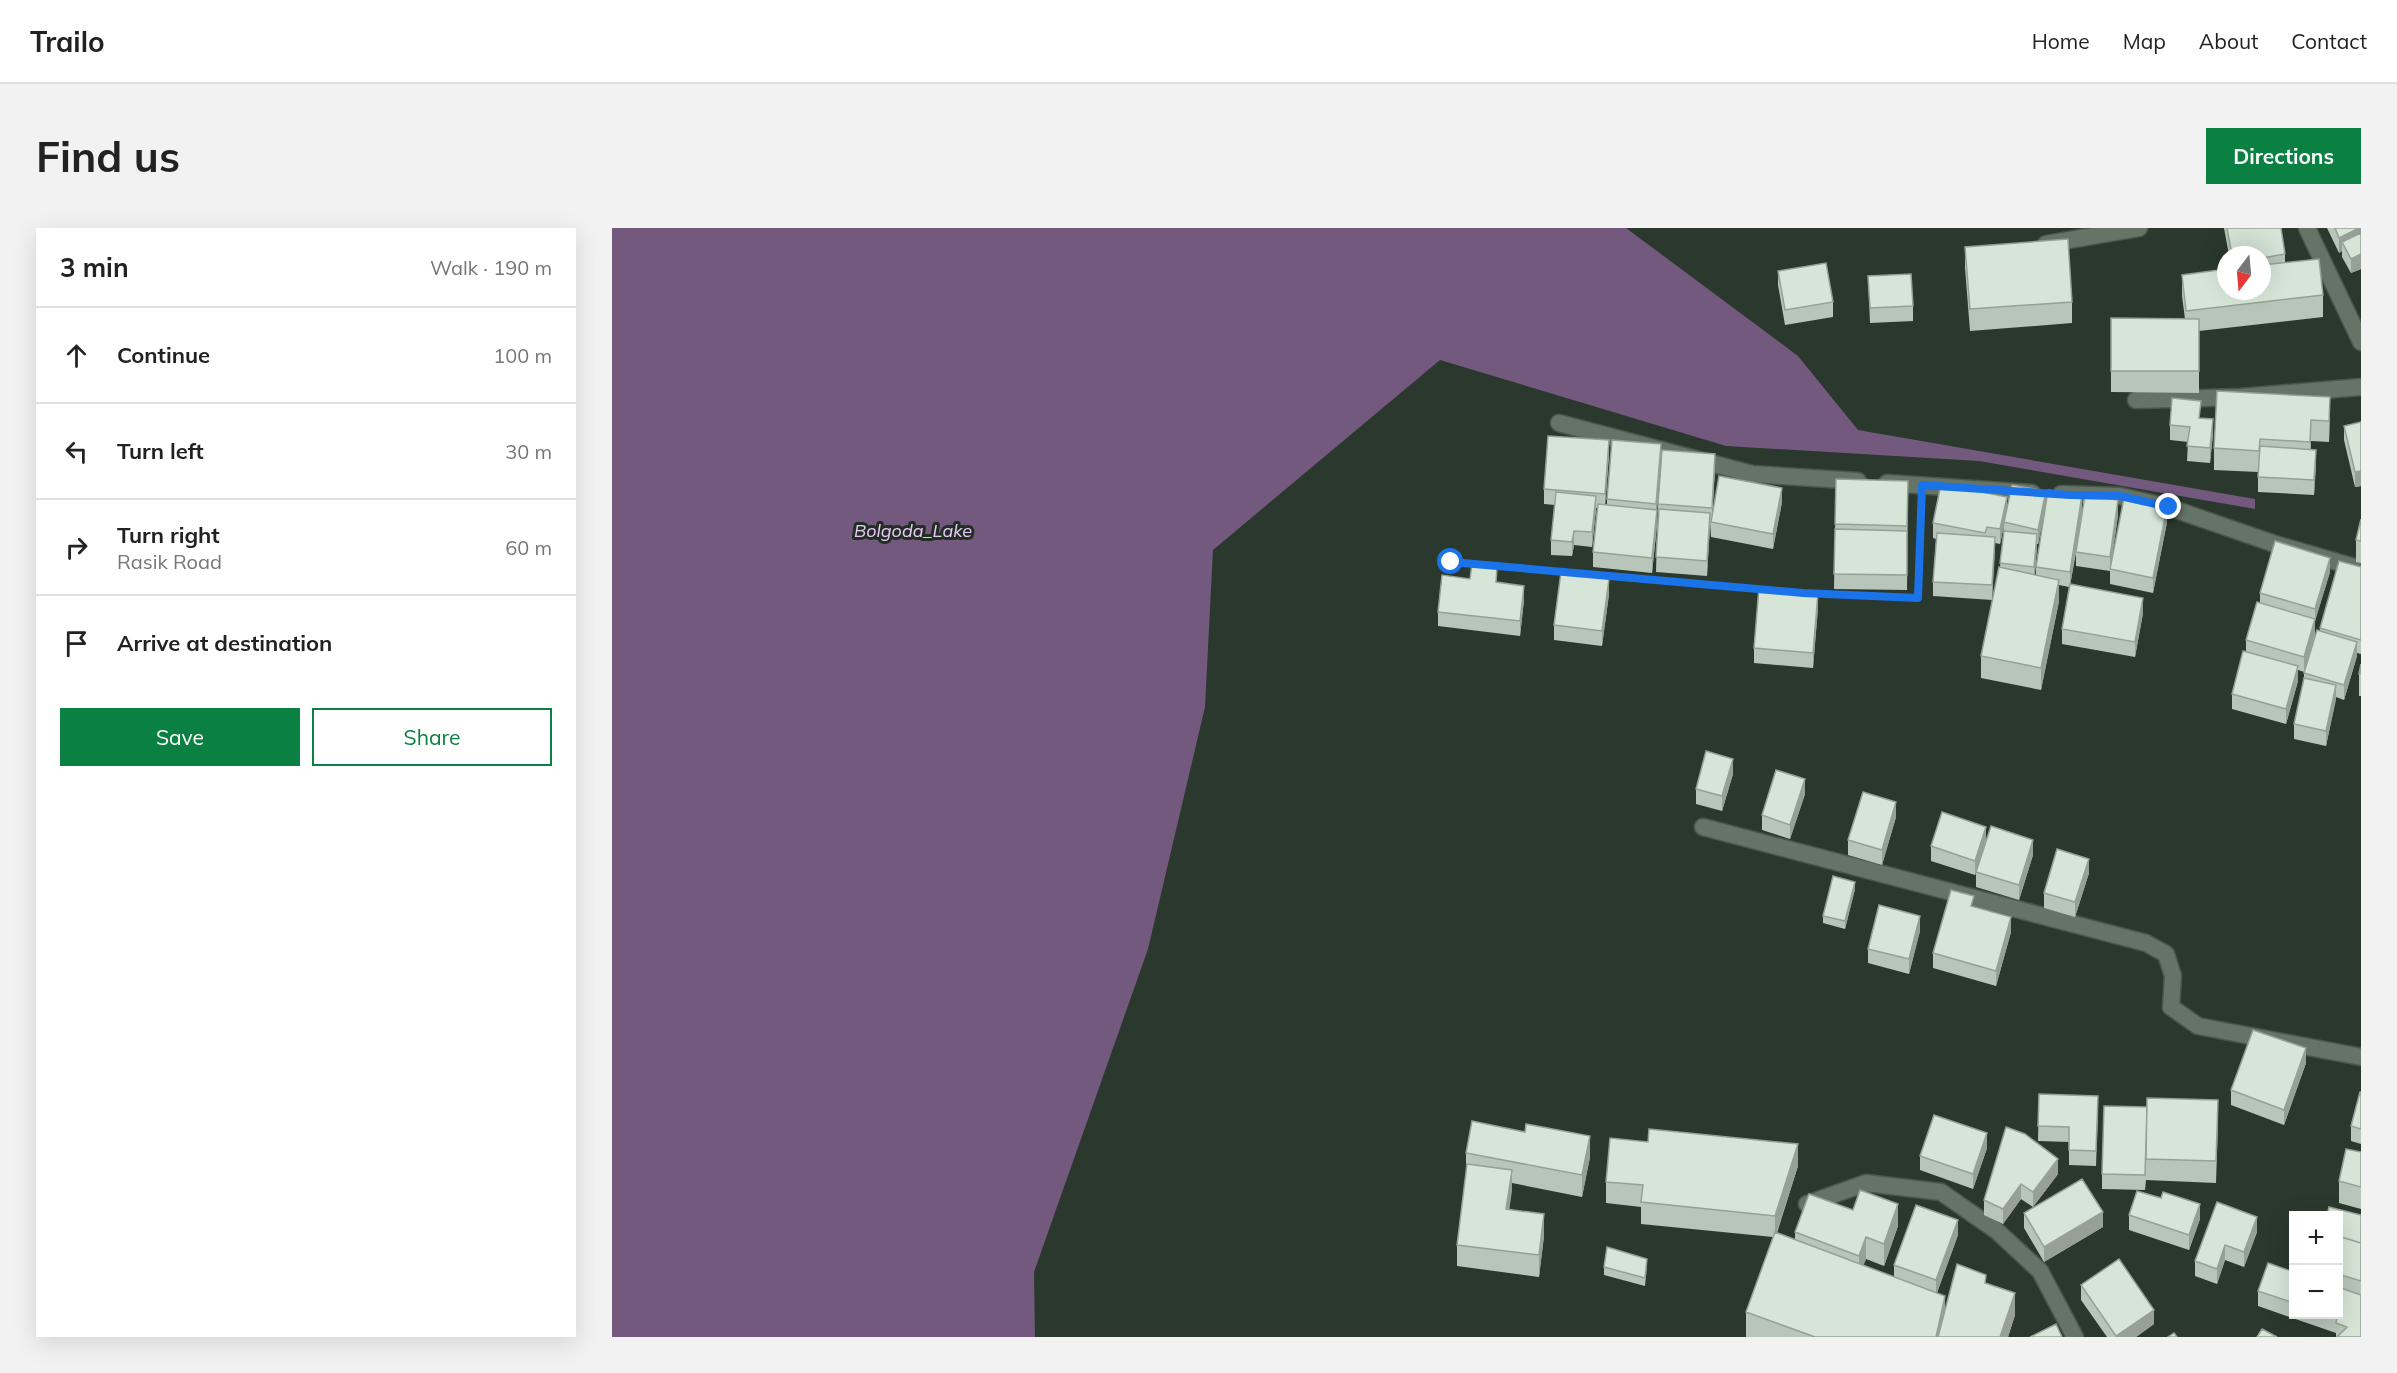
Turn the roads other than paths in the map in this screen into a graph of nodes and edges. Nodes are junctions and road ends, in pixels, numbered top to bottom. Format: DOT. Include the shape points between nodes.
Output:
graph roads {
  1 [pos="2139,228"];
  2 [pos="2307,228"];
  3 [pos="2031,246"];
  4 [pos="2361,342"];
  5 [pos="2361,387"];
  6 [pos="2136,400"];
  7 [pos="1559,423"];
  8 [pos="2361,568"];
  9 [pos="1703,827"];
  10 [pos="2361,1057"];
  11 [pos="1807,1204"];
  12 [pos="2075,1337"];
  1 -- 3 [label="street"];
  2 -- 4 [label="street"];
  5 -- 6 [label="street" via="2241,397"];
  7 -- 8 [label="street" via="1752,474 2120,496 2169,507 2275,544"];
  9 -- 10 [label="street" via="2146,943 2166,954 2173,976 2171,1007 2198,1026"];
  11 -- 12 [label="street" via="1866,1183 1941,1192 1997,1231 2040,1271"];
}
